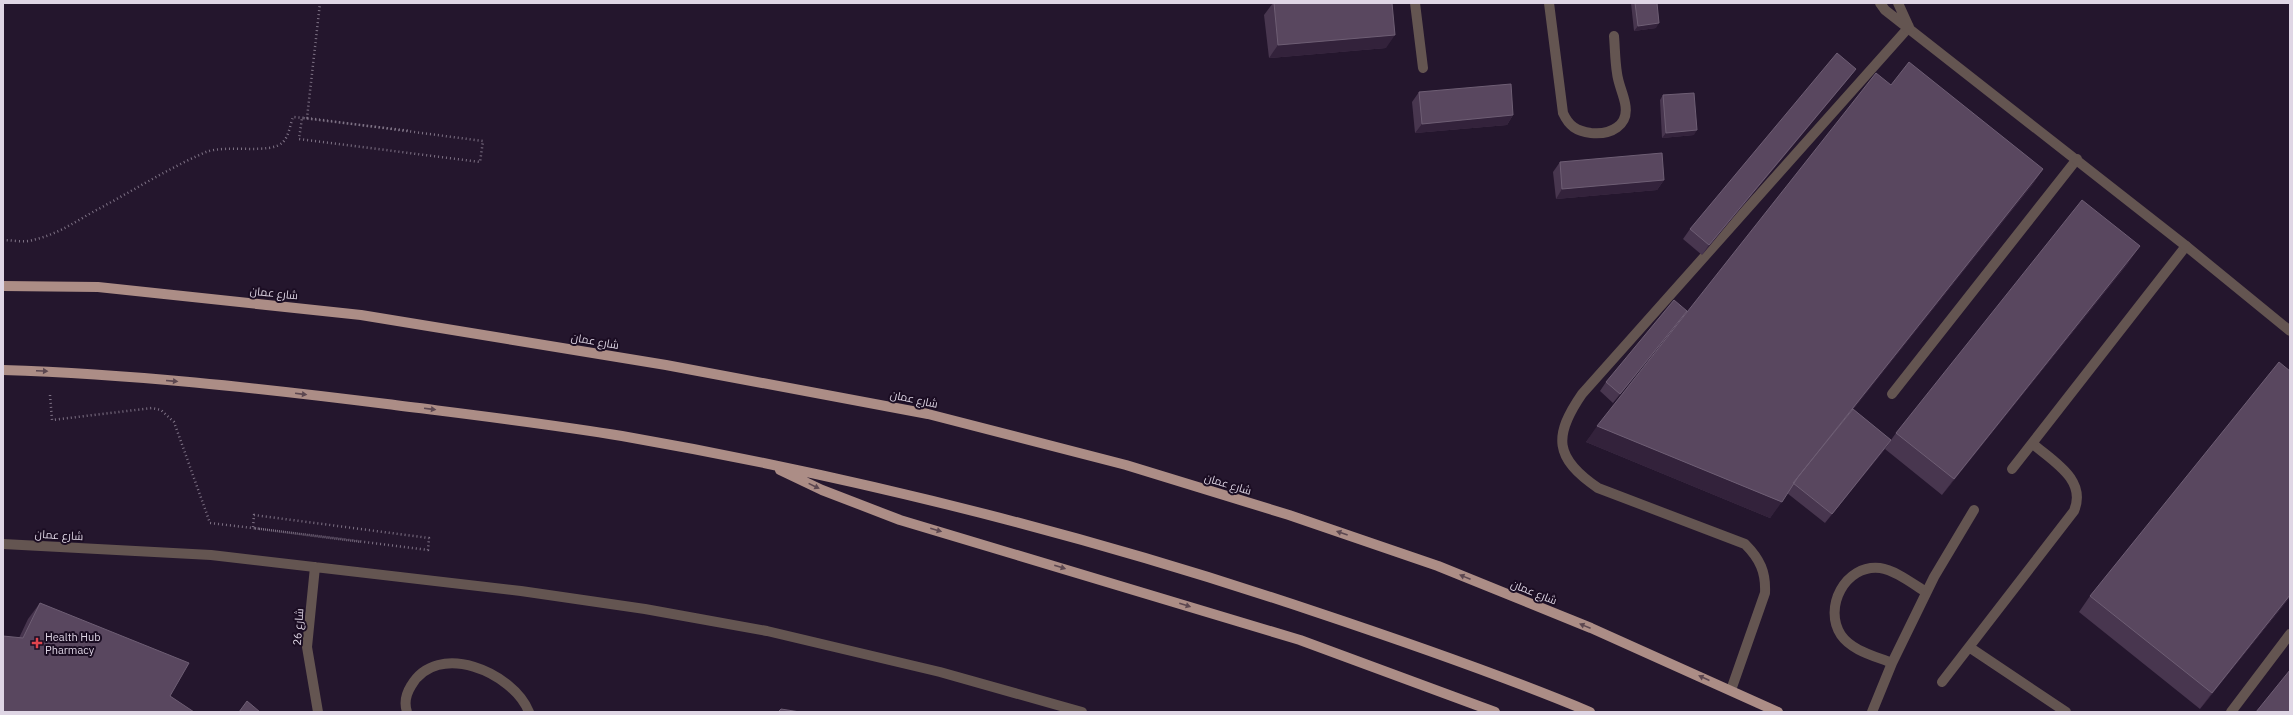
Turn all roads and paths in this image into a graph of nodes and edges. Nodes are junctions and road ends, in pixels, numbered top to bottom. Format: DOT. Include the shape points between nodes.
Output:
graph roads {
  1 [pos="320,3"];
  2 [pos="1415,3"];
  3 [pos="1549,3"];
  4 [pos="1880,3"];
  5 [pos="1898,3"];
  6 [pos="1909,27"];
  7 [pos="1614,36"];
  8 [pos="1423,68"];
  9 [pos="307,118"];
  10 [pos="411,131"];
  11 [pos="2077,160"];
  12 [pos="3,240"];
  13 [pos="2186,246"];
  14 [pos="3,286"];
  15 [pos="2290,331"];
  16 [pos="3,370"];
  17 [pos="48,371"];
  18 [pos="1892,394"];
  19 [pos="2033,444"];
  20 [pos="766,463"];
  21 [pos="2012,469"];
  22 [pos="1974,510"];
  23 [pos="362,542"];
  24 [pos="3,544"];
  25 [pos="315,567"];
  26 [pos="1926,592"];
  27 [pos="2290,634"];
  28 [pos="1969,647"];
  29 [pos="1892,663"];
  30 [pos="1942,682"];
  31 [pos="1731,690"];
  32 [pos="318,712"];
  33 [pos="407,712"];
  34 [pos="529,712"];
  35 [pos="1082,712"];
  36 [pos="1495,712"];
  37 [pos="1590,712"];
  38 [pos="1778,712"];
  39 [pos="1872,712"];
  40 [pos="2066,712"];
  41 [pos="2231,712"];
  1 -- 9 [label="path"];
  2 -- 8 [label="street"];
  3 -- 7 [label="street" via="1563,113 1573,128 1582,132 1615,130 1624,119 1626,103 1617,74"];
  4 -- 6 [label="street"];
  5 -- 6 [label="street"];
  6 -- 11 [label="street"];
  6 -- 31 [label="street" via="1582,394 1566,416 1561,438 1565,457 1578,474 1598,488 1745,544 1755,554 1766,579 1765,593"];
  9 -- 10 [label="path, bridge" via="361,125 368,126 483,141 480,162 299,139 302,118 364,126 372,126"];
  9 -- 12 [label="path" via="292,116 287,137 276,146 232,147 210,151 161,175 61,231 32,241"];
  11 -- 13 [label="street"];
  11 -- 18 [label="street"];
  13 -- 15 [label="street"];
  13 -- 19 [label="street"];
  31 -- 14 [label="main road, شارع عمان, one-way" via="1591,628 1438,566 1289,514 1126,465 928,414 674,366 361,315 98,287"];
  16 -- 17 [label="main road, one-way"];
  17 -- 20 [label="main road, one-way" via="255,388 483,416 620,436"];
  17 -- 23 [label="path, bridge" via="52,420 143,408 161,410 174,422 210,524 428,550 429,538 254,515 252,528"];
  19 -- 21 [label="street"];
  19 -- 28 [label="street" via="2070,476 2078,492 2078,502 2074,511"];
  20 -- 36 [label="main road, one-way" via="822,490 900,520 1300,640"];
  20 -- 37 [label="main road" via="891,489 1102,544 1372,630"];
  22 -- 26 [label="street"];
  24 -- 25 [label="street, شارع عمان" via="211,555"];
  25 -- 32 [label="street, شارع 26" via="307,647"];
  25 -- 35 [label="street, شارع عمان" via="521,591 645,609 752,629 940,672"];
  26 -- 29 [label="street"];
  26 -- 29 [label="street" via="1882,569 1872,568 1853,575 1840,590 1834,617 1842,636 1856,648"];
  27 -- 41 [label="street"];
  28 -- 30 [label="street"];
  28 -- 40 [label="street"];
  29 -- 39 [label="street"];
  31 -- 38 [label="main road, شارع عمان"];
  33 -- 34 [label="street" via="407,692 414,680 435,666 457,663 479,668 499,677 515,691"];
}
